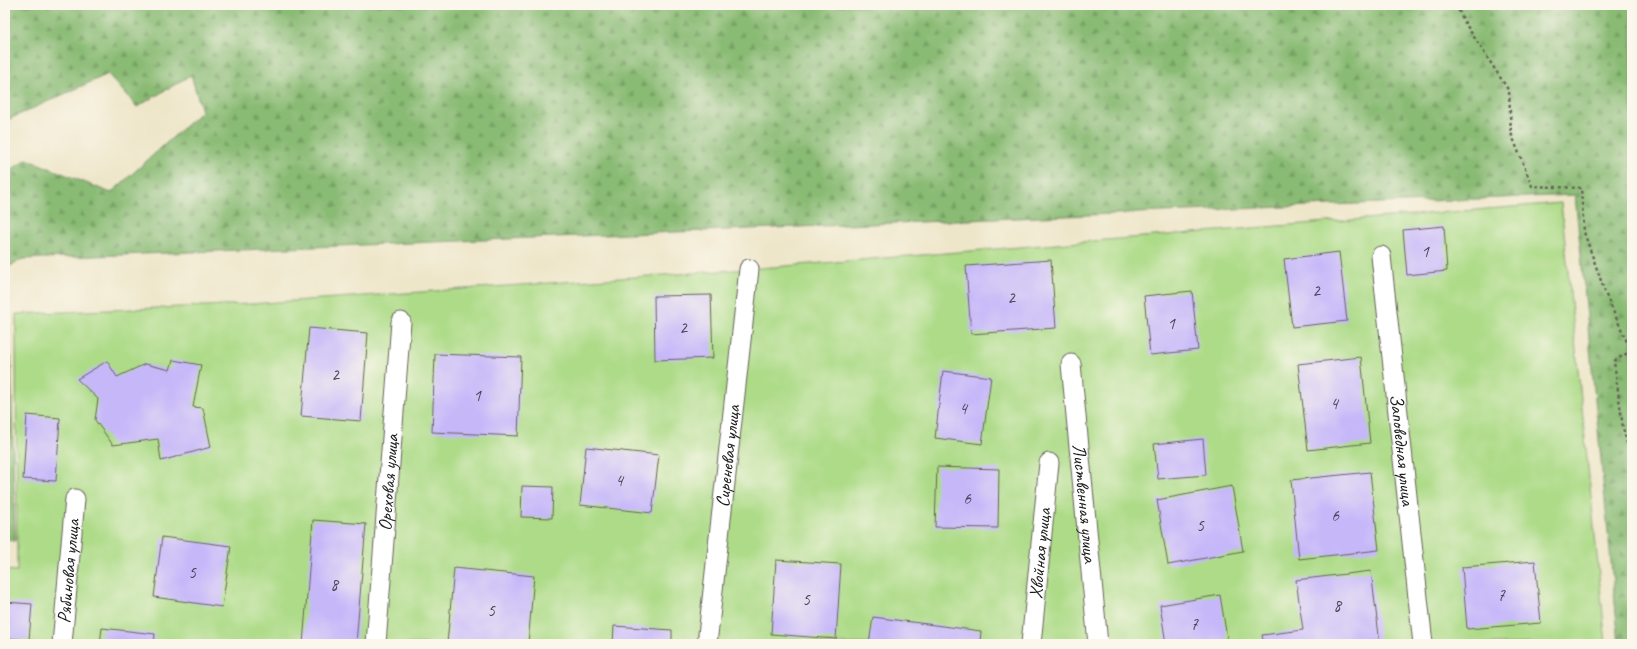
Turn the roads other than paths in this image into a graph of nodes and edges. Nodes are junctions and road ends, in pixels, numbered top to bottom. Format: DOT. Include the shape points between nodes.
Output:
graph roads {
  1 [pos="1381,256"];
  2 [pos="750,269"];
  3 [pos="401,322"];
  4 [pos="1071,364"];
  5 [pos="1050,462"];
  6 [pos="74,499"];
  7 [pos="62,644"];
  8 [pos="376,644"];
  9 [pos="707,644"];
  10 [pos="1031,644"];
  11 [pos="1098,644"];
  12 [pos="1423,644"];
  1 -- 12 [label="street, Заповедная улица"];
  2 -- 9 [label="street, Сиреневая улица"];
  3 -- 8 [label="street, Ореховая улица"];
  4 -- 11 [label="street, Лиственная улица"];
  5 -- 10 [label="street, Хвойная улица"];
  6 -- 7 [label="street, Рябиновая улица"];
}
